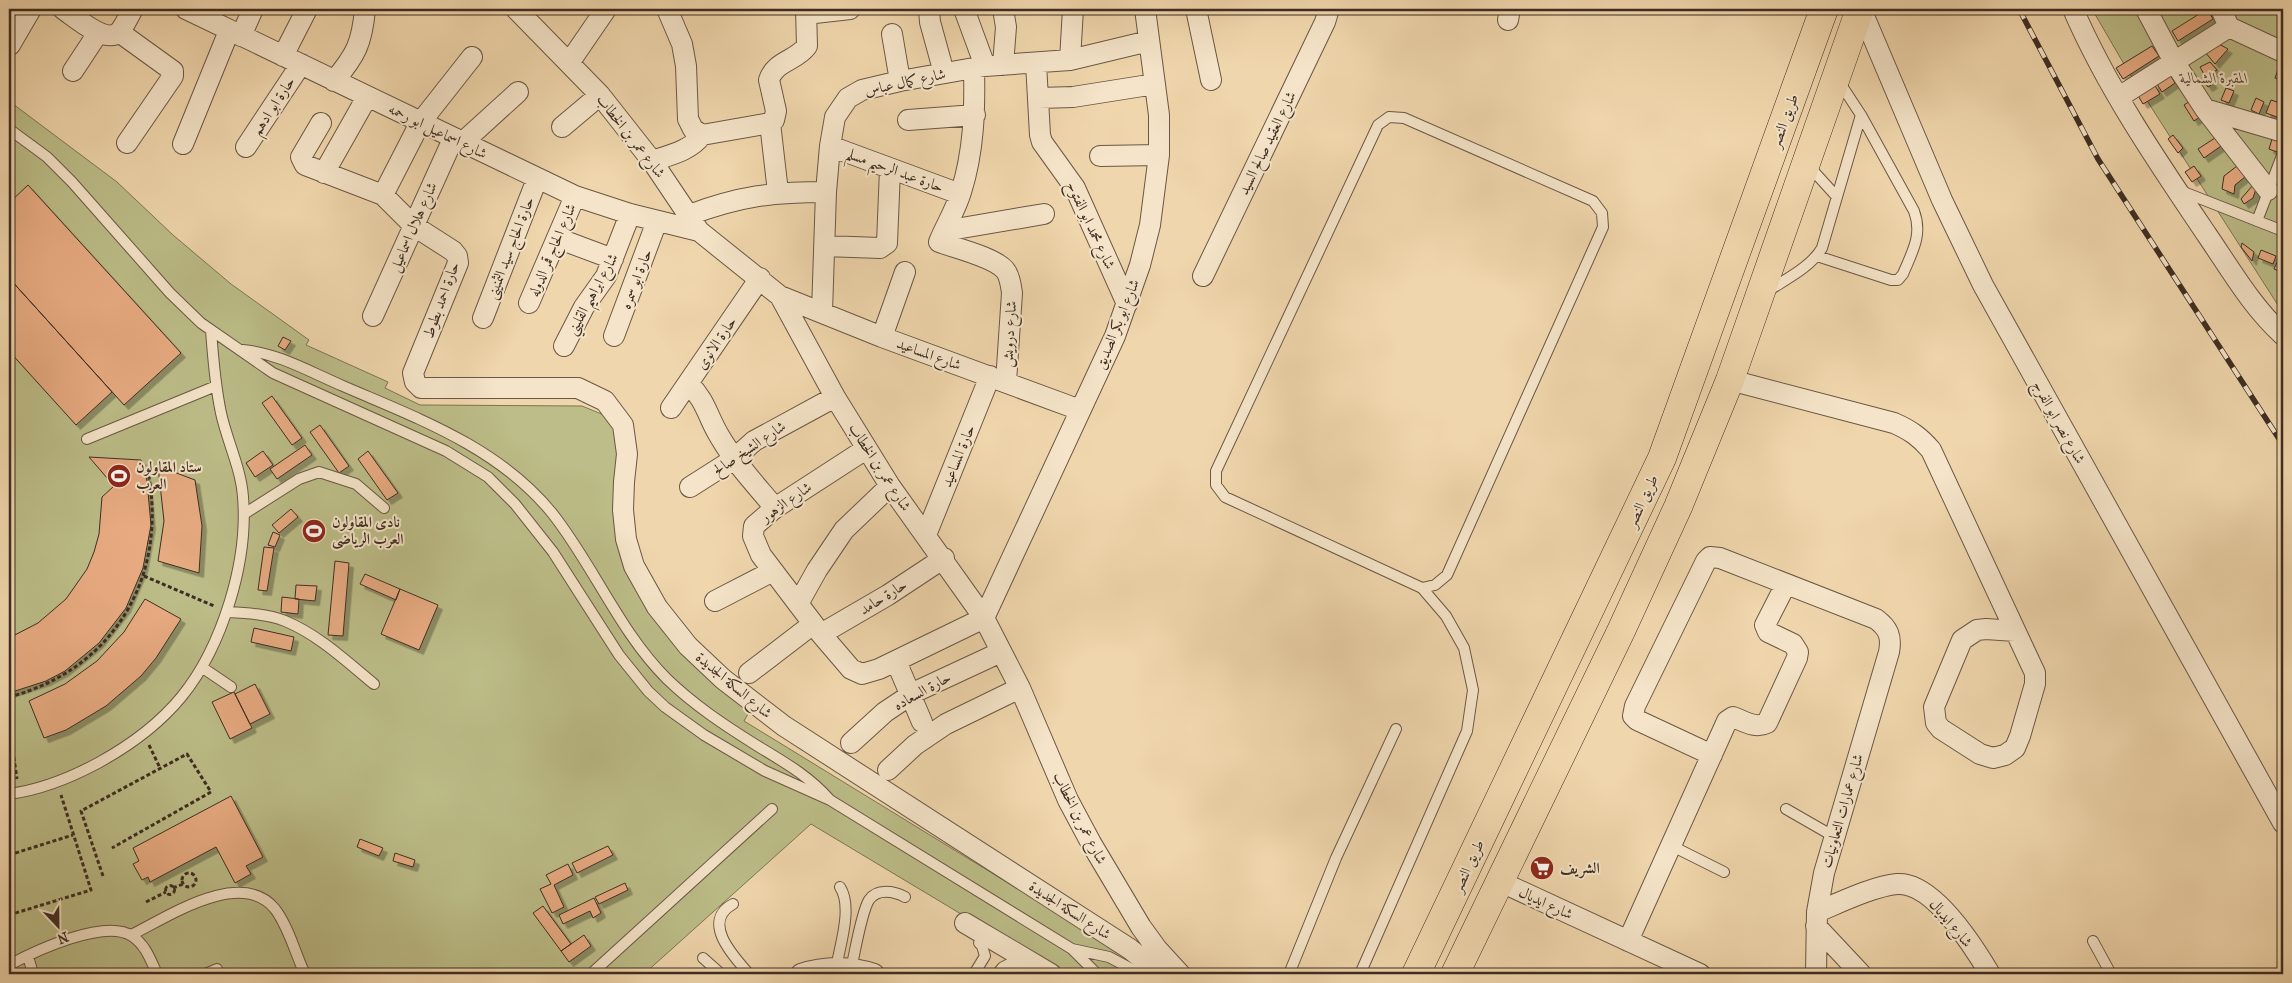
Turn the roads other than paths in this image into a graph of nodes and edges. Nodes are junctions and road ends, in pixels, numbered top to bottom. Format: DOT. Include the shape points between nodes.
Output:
graph roads {
  1 [pos="31,9"];
  2 [pos="63,9"];
  3 [pos="133,9"];
  4 [pos="186,9"];
  5 [pos="253,9"];
  6 [pos="307,9"];
  7 [pos="365,9"];
  8 [pos="516,9"];
  9 [pos="606,9"];
  10 [pos="667,9"];
  11 [pos="850,9"];
  12 [pos="929,9"];
  13 [pos="964,9"];
  14 [pos="1004,9"];
  15 [pos="1072,9"];
  16 [pos="1145,9"];
  17 [pos="1196,9"];
  18 [pos="1329,9"];
  19 [pos="1824,9"];
  20 [pos="1860,9"];
  21 [pos="2073,9"];
  22 [pos="2146,9"];
  23 [pos="806,11"];
  24 [pos="2225,18"];
  25 [pos="119,32"];
  26 [pos="98,33"];
  27 [pos="235,33"];
  28 [pos="892,34"];
  29 [pos="1149,41"];
  30 [pos="10,45"];
  31 [pos="2283,52"];
  32 [pos="472,57"];
  33 [pos="292,60"];
  34 [pos="1070,60"];
  35 [pos="2173,60"];
  36 [pos="568,63"];
  37 [pos="1036,63"];
  38 [pos="987,66"];
  39 [pos="73,71"];
  40 [pos="944,74"];
  41 [pos="1836,78"];
  42 [pos="1211,80"];
  43 [pos="334,81"];
  44 [pos="900,81"];
  45 [pos="1155,84"];
  46 [pos="518,92"];
  47 [pos="600,95"];
  48 [pos="367,97"];
  49 [pos="2119,97"];
  50 [pos="1038,98"];
  51 [pos="2205,109"];
  52 [pos="975,115"];
  53 [pos="1861,115"];
  54 [pos="908,120"];
  55 [pos="321,123"];
  56 [pos="420,123"];
  57 [pos="770,123"];
  58 [pos="562,127"];
  59 [pos="9,129"];
  60 [pos="2283,132"];
  61 [pos="702,135"];
  62 [pos="458,141"];
  63 [pos="127,144"];
  64 [pos="183,144"];
  65 [pos="830,146"];
  66 [pos="246,147"];
  67 [pos="2283,154"];
  68 [pos="1159,155"];
  69 [pos="1100,156"];
  70 [pos="652,162"];
  71 [pos="1806,162"];
  72 [pos="890,169"];
  73 [pos="324,173"];
  74 [pos="537,179"];
  75 [pos="2175,188"];
  76 [pos="2268,190"];
  77 [pos="778,192"];
  78 [pos="826,192"];
  79 [pos="960,194"];
  80 [pos="383,195"];
  81 [pos="575,196"];
  82 [pos="1837,197"];
  83 [pos="630,214"];
  84 [pos="1044,214"];
  85 [pos="657,221"];
  86 [pos="2257,221"];
  87 [pos="694,223"];
  88 [pos="414,226"];
  89 [pos="2283,231"];
  90 [pos="941,236"];
  91 [pos="557,238"];
  92 [pos="825,246"];
  93 [pos="1817,256"];
  94 [pos="614,259"];
  95 [pos="905,272"];
  96 [pos="1203,276"];
  97 [pos="760,278"];
  98 [pos="780,296"];
  99 [pos="1759,298"];
  100 [pos="528,303"];
  101 [pos="1127,304"];
  102 [pos="822,312"];
  103 [pos="373,316"];
  104 [pos="483,318"];
  105 [pos="211,330"];
  106 [pos="2283,335"];
  107 [pos="614,336"];
  108 [pos="882,337"];
  109 [pos="564,346"];
  110 [pos="243,350"];
  111 [pos="308,370"];
  112 [pos="998,379"];
  113 [pos="1730,380"];
  114 [pos="688,383"];
  115 [pos="300,385"];
  116 [pos="216,386"];
  117 [pos="421,388"];
  118 [pos="835,397"];
  119 [pos="671,408"];
  120 [pos="1080,410"];
  121 [pos="87,440"];
  122 [pos="866,449"];
  123 [pos="483,451"];
  124 [pos="734,459"];
  125 [pos="472,466"];
  126 [pos="890,486"];
  127 [pos="690,487"];
  128 [pos="384,508"];
  129 [pos="776,508"];
  130 [pos="244,514"];
  131 [pos="926,536"];
  132 [pos="944,558"];
  133 [pos="773,570"];
  134 [pos="1786,584"];
  135 [pos="1422,588"];
  136 [pos="715,601"];
  137 [pos="798,604"];
  138 [pos="227,612"];
  139 [pos="984,618"];
  140 [pos="817,629"];
  141 [pos="2015,631"];
  142 [pos="1001,652"];
  143 [pos="896,661"];
  144 [pos="203,668"];
  145 [pos="749,673"];
  146 [pos="374,684"];
  147 [pos="231,687"];
  148 [pos="1020,688"];
  149 [pos="909,696"];
  150 [pos="922,722"];
  151 [pos="1396,729"];
  152 [pos="851,742"];
  153 [pos="1712,755"];
  154 [pos="888,770"];
  155 [pos="14,793"];
  156 [pos="830,800"];
  157 [pos="772,809"];
  158 [pos="1786,809"];
  159 [pos="2283,823"];
  160 [pos="1833,836"];
  161 [pos="1672,846"];
  162 [pos="1724,872"];
  163 [pos="1501,882"];
  164 [pos="840,886"];
  165 [pos="905,897"];
  166 [pos="733,904"];
  167 [pos="1817,919"];
  168 [pos="965,923"];
  169 [pos="130,935"];
  170 [pos="1628,941"];
  171 [pos="2094,941"];
  172 [pos="979,944"];
  173 [pos="1072,949"];
  174 [pos="28,956"];
  175 [pos="703,958"];
  176 [pos="9,965"];
  177 [pos="1024,968"];
  178 [pos="217,969"];
  179 [pos="846,970"];
  180 [pos="304,972"];
  181 [pos="33,974"];
  182 [pos="157,974"];
  183 [pos="205,974"];
  184 [pos="591,974"];
  185 [pos="721,974"];
  186 [pos="749,974"];
  187 [pos="801,974"];
  188 [pos="874,974"];
  189 [pos="974,974"];
  190 [pos="997,974"];
  191 [pos="1051,974"];
  192 [pos="1097,974"];
  193 [pos="1141,974"];
  194 [pos="1160,974"];
  195 [pos="1180,974"];
  196 [pos="1288,974"];
  197 [pos="1360,974"];
  198 [pos="1416,974"];
  199 [pos="1455,974"];
  200 [pos="1700,974"];
  201 [pos="1816,974"];
  202 [pos="1861,974"];
  203 [pos="1990,974"];
  204 [pos="2111,974"];
  1 -- 30 [label="street"];
  2 -- 26 [label="street"];
  3 -- 25 [label="street"];
  4 -- 27 [label="street, شارع اسماعيل ابو رحمه"];
  5 -- 27 [label="street"];
  6 -- 33 [label="street, حارة ابو ادهم"];
  7 -- 43 [label="street" via="363,33 353,59"];
  8 -- 36 [label="street, شارع عمر بن الخطاب"];
  9 -- 36 [label="street"];
  10 -- 61 [label="street" via="682,44 688,119 693,129"];
  11 -- 23 [label="street"];
  12 -- 40 [label="street"];
  13 -- 38 [label="street"];
  14 -- 38 [label="street" via="1006,27"];
  15 -- 34 [label="street"];
  16 -- 29 [label="street, شارع ابو بكر الصديق"];
  17 -- 42 [label="street"];
  18 -- 96 [label="street, شارع العقيد صالح السيد"];
  19 -- 198 [label="highway, طريق النصر" via="1662,458"];
  20 -- 41 [label="highway"];
  20 -- 159 [label="street, شارع نصر ابو الفرج" via="1942,200 1983,285"];
  21 -- 49 [label="street"];
  22 -- 35 [label="street"];
  23 -- 57 [label="street" via="807,46 771,73 769,80 776,116"];
  24 -- 31 [label="street"];
  24 -- 35 [label="street"];
  25 -- 26 [label="street" via="110,36"];
  25 -- 63 [label="street" via="173,71 173,76"];
  26 -- 39 [label="street"];
  27 -- 33 [label="street, شارع اسماعيل ابو رحمه"];
  27 -- 64 [label="street"];
  28 -- 44 [label="street"];
  29 -- 34 [label="street, شارع كمال عباس"];
  29 -- 45 [label="street, شارع ابو بكر الصديق"];
  32 -- 56 [label="street"];
  33 -- 43 [label="street, شارع اسماعيل ابو رحمه"];
  33 -- 66 [label="street, حارة ابو ادهم"];
  34 -- 37 [label="street, شارع كمال عباس"];
  35 -- 49 [label="street"];
  35 -- 51 [label="street"];
  36 -- 47 [label="street, شارع عمر بن الخطاب"];
  37 -- 38 [label="street, شارع كمال عباس"];
  37 -- 50 [label="street, شارع محمد ابو الفتوح"];
  38 -- 40 [label="street, شارع كمال عباس"];
  38 -- 52 [label="street"];
  40 -- 44 [label="street, شارع كمال عباس"];
  41 -- 53 [label="lane"];
  41 -- 71 [label="highway"];
  43 -- 48 [label="street, شارع اسماعيل ابو رحمه"];
  44 -- 65 [label="street, شارع كمال عباس" via="862,90 848,98 835,117"];
  45 -- 50 [label="street" via="1073,97"];
  45 -- 68 [label="street, شارع ابو بكر الصديق"];
  46 -- 62 [label="street"];
  47 -- 58 [label="street"];
  47 -- 70 [label="street, شارع عمر بن الخطاب"];
  48 -- 56 [label="street, شارع اسماعيل ابو رحمه"];
  48 -- 73 [label="street"];
  49 -- 75 [label="street"];
  50 -- 101 [label="street, شارع محمد ابو الفتوح" via="1042,142 1075,188"];
  51 -- 60 [label="street"];
  51 -- 76 [label="street"];
  52 -- 54 [label="street"];
  52 -- 79 [label="street" via="968,167"];
  53 -- 82 [label="lane"];
  53 -- 93 [label="lane" via="1914,211 1919,232 1898,280"];
  55 -- 73 [label="street, حارة احمد بطوط" via="301,157 305,165"];
  56 -- 62 [label="street, شارع اسماعيل ابو رحمه"];
  56 -- 80 [label="street"];
  57 -- 61 [label="street"];
  57 -- 77 [label="street"];
  59 -- 105 [label="lane" via="47,157 185,309"];
  61 -- 70 [label="street" via="688,148"];
  62 -- 74 [label="street, شارع اسماعيل ابو رحمه"];
  62 -- 88 [label="street, شارع هلال اسماعيل"];
  65 -- 72 [label="street, حارة عبد الرحيم مسلم"];
  65 -- 78 [label="street, شارع كمال عباس"];
  67 -- 76 [label="lane"];
  68 -- 69 [label="street"];
  68 -- 101 [label="street, شارع ابو بكر الصديق" via="1150,225"];
  70 -- 87 [label="street, شارع عمر بن الخطاب"];
  71 -- 82 [label="lane"];
  71 -- 99 [label="highway"];
  72 -- 79 [label="street, حارة عبد الرحيم مسلم"];
  72 -- 92 [label="street" via="887,243 880,248"];
  73 -- 80 [label="street, حارة احمد بطوط"];
  74 -- 81 [label="street, شارع اسماعيل ابو رحمه"];
  74 -- 104 [label="street, حارة الحاج سيد الثمنينى"];
  75 -- 86 [label="lane"];
  75 -- 106 [label="street" via="2259,312"];
  76 -- 86 [label="lane"];
  77 -- 78 [label="street"];
  77 -- 87 [label="street" via="718,204"];
  78 -- 92 [label="street, شارع كمال عباس"];
  79 -- 90 [label="street"];
  80 -- 88 [label="street, حارة احمد بطوط"];
  81 -- 83 [label="street, شارع اسماعيل ابو رحمه"];
  81 -- 91 [label="street, شارع الحاج قمر الدوله"];
  82 -- 93 [label="lane"];
  83 -- 85 [label="street, شارع اسماعيل ابو رحمه"];
  83 -- 94 [label="street, شارع ابراهيم القليني"];
  84 -- 90 [label="street"];
  85 -- 87 [label="street, شارع اسماعيل ابو رحمه"];
  85 -- 107 [label="street, حارة ابو سمره"];
  86 -- 89 [label="lane"];
  87 -- 97 [label="street, شارع عمر بن الخطاب"];
  88 -- 103 [label="street, شارع هلال اسماعيل"];
  88 -- 117 [label="street, حارة احمد بطوط" via="453,251 458,263 413,373"];
  90 -- 112 [label="street, شارع درويش" via="990,260 1007,275 1012,293"];
  91 -- 94 [label="street"];
  91 -- 100 [label="street, شارع الحاج قمر الدوله"];
  92 -- 102 [label="street, شارع كمال عباس"];
  93 -- 99 [label="lane"];
  94 -- 109 [label="street, شارع ابراهيم القليني"];
  95 -- 108 [label="street"];
  97 -- 98 [label="street, شارع عمر بن الخطاب"];
  97 -- 114 [label="street, حارة الانوى"];
  98 -- 102 [label="street, شارع المساعيد"];
  98 -- 118 [label="street, شارع عمر بن الخطاب"];
  99 -- 113 [label="highway"];
  101 -- 120 [label="street, شارع ابو بكر الصديق"];
  102 -- 108 [label="street, شارع المساعيد"];
  105 -- 110 [label="lane"];
  105 -- 116 [label="lane"];
  108 -- 112 [label="street, شارع المساعيد"];
  110 -- 111 [label="lane" via="269,354"];
  110 -- 115 [label="lane" via="262,367"];
  111 -- 115 [label="lane"];
  111 -- 123 [label="lane" via="430,423"];
  112 -- 120 [label="street, شارع المساعيد"];
  112 -- 131 [label="street, حارة المساعيد"];
  113 -- 141 [label="street" via="1894,423 1921,438 1931,450"];
  113 -- 163 [label="highway" via="1666,533"];
  114 -- 119 [label="street, حارة الانوى"];
  114 -- 124 [label="street" via="705,402 718,434"];
  115 -- 125 [label="lane" via="418,437"];
  116 -- 121 [label="lane"];
  116 -- 130 [label="lane" via="240,478"];
  117 -- 194 [label="street, شارع السكة الجديدة" via="578,388 605,401 623,425 628,454 623,510 626,539 634,566 656,607 688,646 723,679 784,726 1130,949"];
  118 -- 122 [label="street, شارع عمر بن الخطاب"];
  118 -- 124 [label="street, شارع الشيخ صالح" via="754,441"];
  120 -- 139 [label="street, شارع ابو بكر الصديق"];
  122 -- 126 [label="street, شارع عمر بن الخطاب"];
  122 -- 129 [label="street, شارع الزهور"];
  123 -- 125 [label="lane"];
  123 -- 156 [label="lane" via="520,479 551,512 635,641 665,677 718,721 805,776"];
  124 -- 127 [label="street, شارع الشيخ صالح"];
  124 -- 129 [label="street"];
  125 -- 156 [label="lane" via="502,490 521,511 553,552 619,655 665,708 766,771"];
  126 -- 131 [label="street, شارع عمر بن الخطاب"];
  126 -- 137 [label="street" via="844,530"];
  128 -- 130 [label="lane" via="356,484 319,472 305,475"];
  129 -- 133 [label="street, شارع الزهور" via="754,526 761,555"];
  130 -- 138 [label="lane" via="239,564"];
  131 -- 132 [label="street, شارع عمر بن الخطاب"];
  132 -- 139 [label="street, شارع عمر بن الخطاب"];
  132 -- 140 [label="street, حارة حامد" via="888,596"];
  133 -- 136 [label="street"];
  133 -- 137 [label="street, شارع الزهور"];
  134 -- 153 [label="street" via="1765,625 1768,632 1793,644 1798,652 1797,658 1767,723 1761,726 1733,717 1729,719"];
  134 -- 153 [label="street" via="1710,557 1635,706 1633,716 1637,720"];
  134 -- 160 [label="street, شارع عمارات التعاونيات" via="1876,618 1886,627 1891,639"];
  135 -- 135 [label="lane" via="1435,585 1446,575 1603,227 1602,213 1593,201 1404,118 1389,117 1378,125 1216,471 1216,485 1224,497"];
  135 -- 197 [label="lane" via="1446,616 1464,648 1473,690 1467,732"];
  137 -- 140 [label="street, شارع الزهور"];
  138 -- 144 [label="lane"];
  138 -- 146 [label="lane" via="267,616 297,627 324,643"];
  139 -- 142 [label="street, شارع عمر بن الخطاب"];
  139 -- 143 [label="street, شارع الزهور"];
  140 -- 143 [label="street, شارع الزهور" via="851,669 862,674"];
  140 -- 145 [label="street, حارة حامد"];
  141 -- 141 [label="street" via="2035,672 2035,684 2014,748 1993,758 1980,754 1941,729 1936,723 1934,707 1962,640 1986,628"];
  142 -- 148 [label="street, شارع عمر بن الخطاب"];
  142 -- 149 [label="street, حارة السعاده"];
  143 -- 149 [label="street"];
  144 -- 147 [label="lane"];
  144 -- 155 [label="lane" via="165,715 118,752 57,782"];
  148 -- 154 [label="street" via="946,724 915,745"];
  148 -- 195 [label="street, شارع عمر بن الخطاب" via="1068,800 1091,843 1141,927"];
  149 -- 150 [label="street"];
  149 -- 152 [label="street, حارة السعاده"];
  151 -- 196 [label="lane" via="1336,858"];
  153 -- 161 [label="street"];
  156 -- 173 [label="lane"];
  157 -- 184 [label="lane"];
  158 -- 160 [label="lane"];
  160 -- 167 [label="street, شارع عمارات التعاونيات"];
  161 -- 162 [label="lane"];
  161 -- 170 [label="street"];
  163 -- 170 [label="street, شارع ايديال"];
  163 -- 199 [label="highway"];
  164 -- 179 [label="lane" via="846,906"];
  165 -- 179 [label="lane" via="886,891 868,901"];
  166 -- 186 [label="lane" via="722,916 722,937 728,950"];
  167 -- 201 [label="street, شارع عمارات التعاونيات"];
  167 -- 202 [label="street"];
  167 -- 203 [label="street, شارع ايديال" via="1883,887 1912,886 1925,892 1952,920"];
  168 -- 191 [label="street"];
  169 -- 174 [label="lane" via="112,930 101,932"];
  169 -- 180 [label="lane" via="215,895 250,894 268,902 277,913"];
  169 -- 182 [label="lane" via="144,948"];
  170 -- 200 [label="street, شارع ايديال"];
  171 -- 204 [label="lane"];
  172 -- 189 [label="lane" via="985,956"];
  173 -- 192 [label="lane"];
  173 -- 193 [label="lane" via="1109,957"];
  174 -- 176 [label="lane"];
  174 -- 181 [label="lane"];
  175 -- 185 [label="lane"];
  177 -- 190 [label="lane" via="1011,963"];
  178 -- 183 [label="lane"];
  179 -- 187 [label="street" via="821,969"];
  179 -- 188 [label="street"];
}
